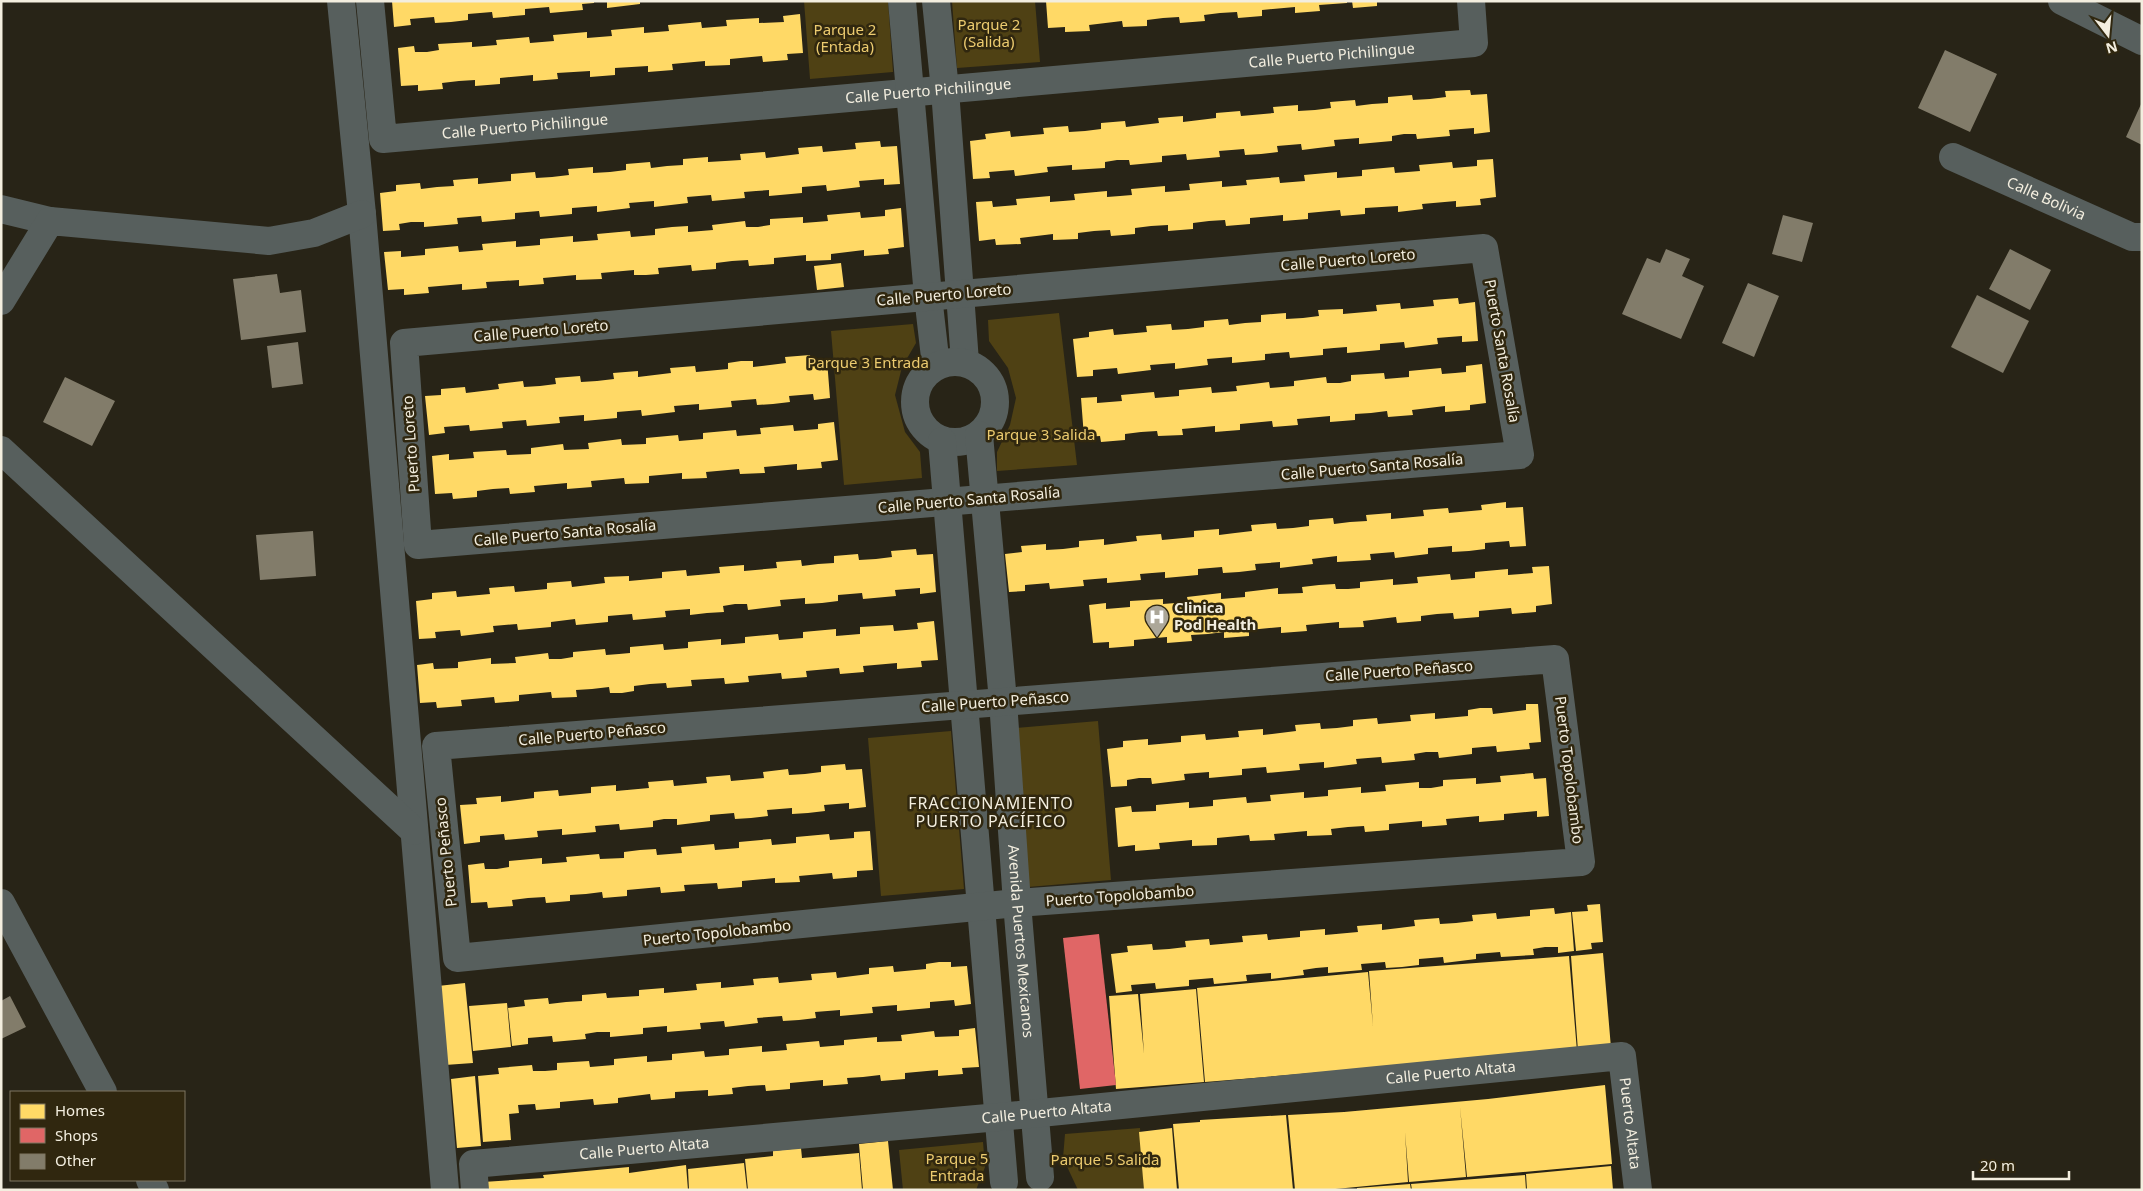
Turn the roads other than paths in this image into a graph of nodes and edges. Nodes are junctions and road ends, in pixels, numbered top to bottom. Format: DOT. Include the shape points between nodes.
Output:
graph roads {
  1 [pos="342,1"];
  2 [pos="370,1"];
  3 [pos="902,1"];
  4 [pos="936,1"];
  5 [pos="1471,1"];
  6 [pos="2062,1"];
  7 [pos="2142,40"];
  8 [pos="945,90"];
  9 [pos="910,93"];
  10 [pos="1953,157"];
  11 [pos="1,209"];
  12 [pos="362,214"];
  13 [pos="50,221"];
  14 [pos="2142,237"];
  15 [pos="1484,248"];
  16 [pos="960,294"];
  17 [pos="928,296"];
  18 [pos="1,301"];
  19 [pos="404,343"];
  20 [pos="965,362"];
  21 [pos="936,366"];
  22 [pos="979,435"];
  23 [pos="942,442"];
  24 [pos="1,450"];
  25 [pos="1520,455"];
  26 [pos="986,498"];
  27 [pos="947,502"];
  28 [pos="418,545"];
  29 [pos="1555,659"];
  30 [pos="1003,701"];
  31 [pos="965,704"];
  32 [pos="436,746"];
  33 [pos="414,831"];
  34 [pos="1,903"];
  35 [pos="1016,903"];
  36 [pos="983,907"];
  37 [pos="457,958"];
  38 [pos="1622,1056"];
  39 [pos="102,1091"];
  40 [pos="1035,1114"];
  41 [pos="999,1117"];
  42 [pos="474,1177"];
  43 [pos="1048,1183"];
  44 [pos="1000,1186"];
  45 [pos="445,1190"];
  46 [pos="1638,1190"];
  1 -- 12 [label="street"];
  2 -- 9 [label="street, Calle Puerto Pichilingue" via="383,139"];
  3 -- 9 [label="street"];
  4 -- 8 [label="street"];
  5 -- 8 [label="street, Calle Puerto Pichilingue" via="1474,43"];
  6 -- 7 [label="street"];
  8 -- 9 [label="street, Calle Puerto Pichilingue"];
  8 -- 16 [label="street"];
  9 -- 17 [label="street"];
  10 -- 14 [label="street, Calle Bolivia" via="2132,237"];
  11 -- 13 [label="street"];
  12 -- 13 [label="street" via="314,233 269,241"];
  12 -- 33 [label="street"];
  13 -- 18 [label="street"];
  15 -- 16 [label="street, Calle Puerto Loreto"];
  15 -- 25 [label="street, Puerto Santa Rosalía"];
  16 -- 17 [label="street, Calle Puerto Loreto"];
  16 -- 20 [label="street"];
  17 -- 19 [label="street, Calle Puerto Loreto"];
  17 -- 21 [label="street"];
  19 -- 28 [label="street, Puerto Loreto"];
  20 -- 21 [label="street" via="950,361"];
  20 -- 22 [label="street" via="979,368 995,391 996,406 992,419"];
  21 -- 23 [label="street" via="917,387 915,402 923,427"];
  22 -- 23 [label="street" via="958,442"];
  22 -- 26 [label="street, Avenida Puertos Mexicanos"];
  23 -- 27 [label="street"];
  24 -- 33 [label="street"];
  25 -- 26 [label="street, Calle Puerto Santa Rosalía"];
  26 -- 27 [label="street, Calle Puerto Santa Rosalía"];
  26 -- 30 [label="street, Avenida Puertos Mexicanos"];
  27 -- 28 [label="street, Calle Puerto Santa Rosalía"];
  27 -- 31 [label="street"];
  29 -- 30 [label="street, Calle Puerto Peñasco"];
  29 -- 35 [label="street, Puerto Topolobambo" via="1581,862"];
  30 -- 31 [label="street, Calle Puerto Peñasco"];
  30 -- 35 [label="street, Avenida Puertos Mexicanos"];
  31 -- 32 [label="street, Calle Puerto Peñasco"];
  31 -- 36 [label="street"];
  32 -- 37 [label="street, Puerto Peñasco"];
  33 -- 45 [label="street"];
  34 -- 39 [label="street"];
  35 -- 36 [label="street, Puerto Topolobambo"];
  35 -- 40 [label="street, Avenida Puertos Mexicanos"];
  36 -- 37 [label="street, Puerto Topolobambo"];
  36 -- 41 [label="street"];
  38 -- 40 [label="street, Calle Puerto Altata"];
  38 -- 46 [label="street, Puerto Altata"];
  40 -- 41 [label="street, Calle Puerto Altata"];
  40 -- 43 [label="street, Avenida Puertos Mexicanos"];
  41 -- 42 [label="street, Calle Puerto Altata"];
  41 -- 44 [label="street"];
  43 -- 44 [label="street" via="1021,1176"];
}
